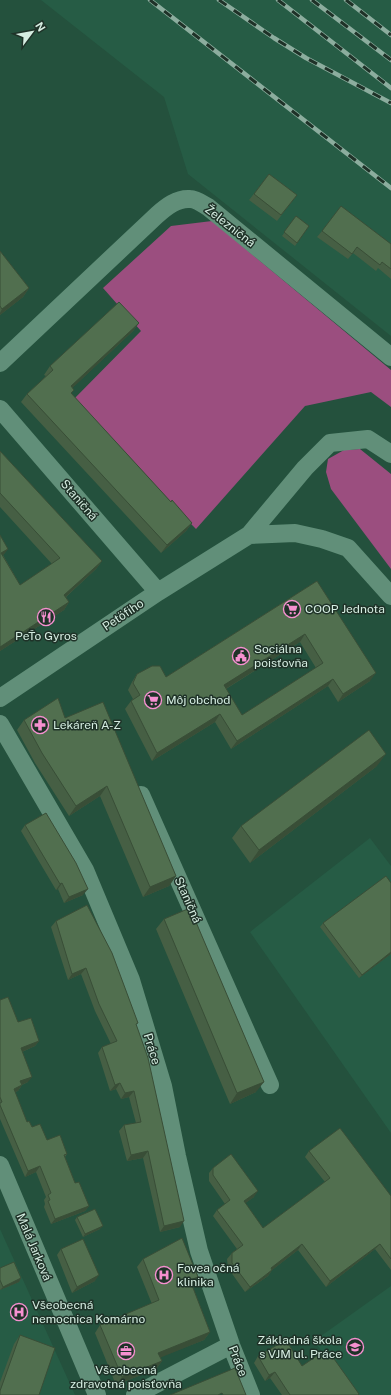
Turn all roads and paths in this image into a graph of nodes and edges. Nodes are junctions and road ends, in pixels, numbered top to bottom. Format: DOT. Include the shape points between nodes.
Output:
graph roads {
  1 [pos="391,357"];
  2 [pos="0,363"];
  3 [pos="0,409"];
  4 [pos="391,454"];
  5 [pos="249,535"];
  6 [pos="158,592"];
  7 [pos="391,596"];
  8 [pos="0,698"];
  9 [pos="0,724"];
  10 [pos="135,781"];
  11 [pos="270,1084"];
  12 [pos="0,1165"];
  13 [pos="231,1345"];
  14 [pos="97,1395"];
  15 [pos="134,1395"];
  16 [pos="251,1395"];
  1 -- 2 [label="street, Železničná" via="208,207 192,199 178,200 167,206"];
  3 -- 6 [label="street, Staničná"];
  4 -- 5 [label="street, Petöfiho" via="368,439 330,443 305,468"];
  5 -- 6 [label="street, Petöfiho"];
  5 -- 7 [label="street, Petöfiho" via="295,532 348,548"];
  6 -- 8 [label="street, Petöfiho"];
  9 -- 13 [label="street, Práce" via="85,870 131,980 163,1086 199,1251"];
  10 -- 11 [label="street, Staničná"];
  12 -- 14 [label="street, Malá Jarková"];
  13 -- 15 [label="street"];
  13 -- 16 [label="street, Práce"];
}
